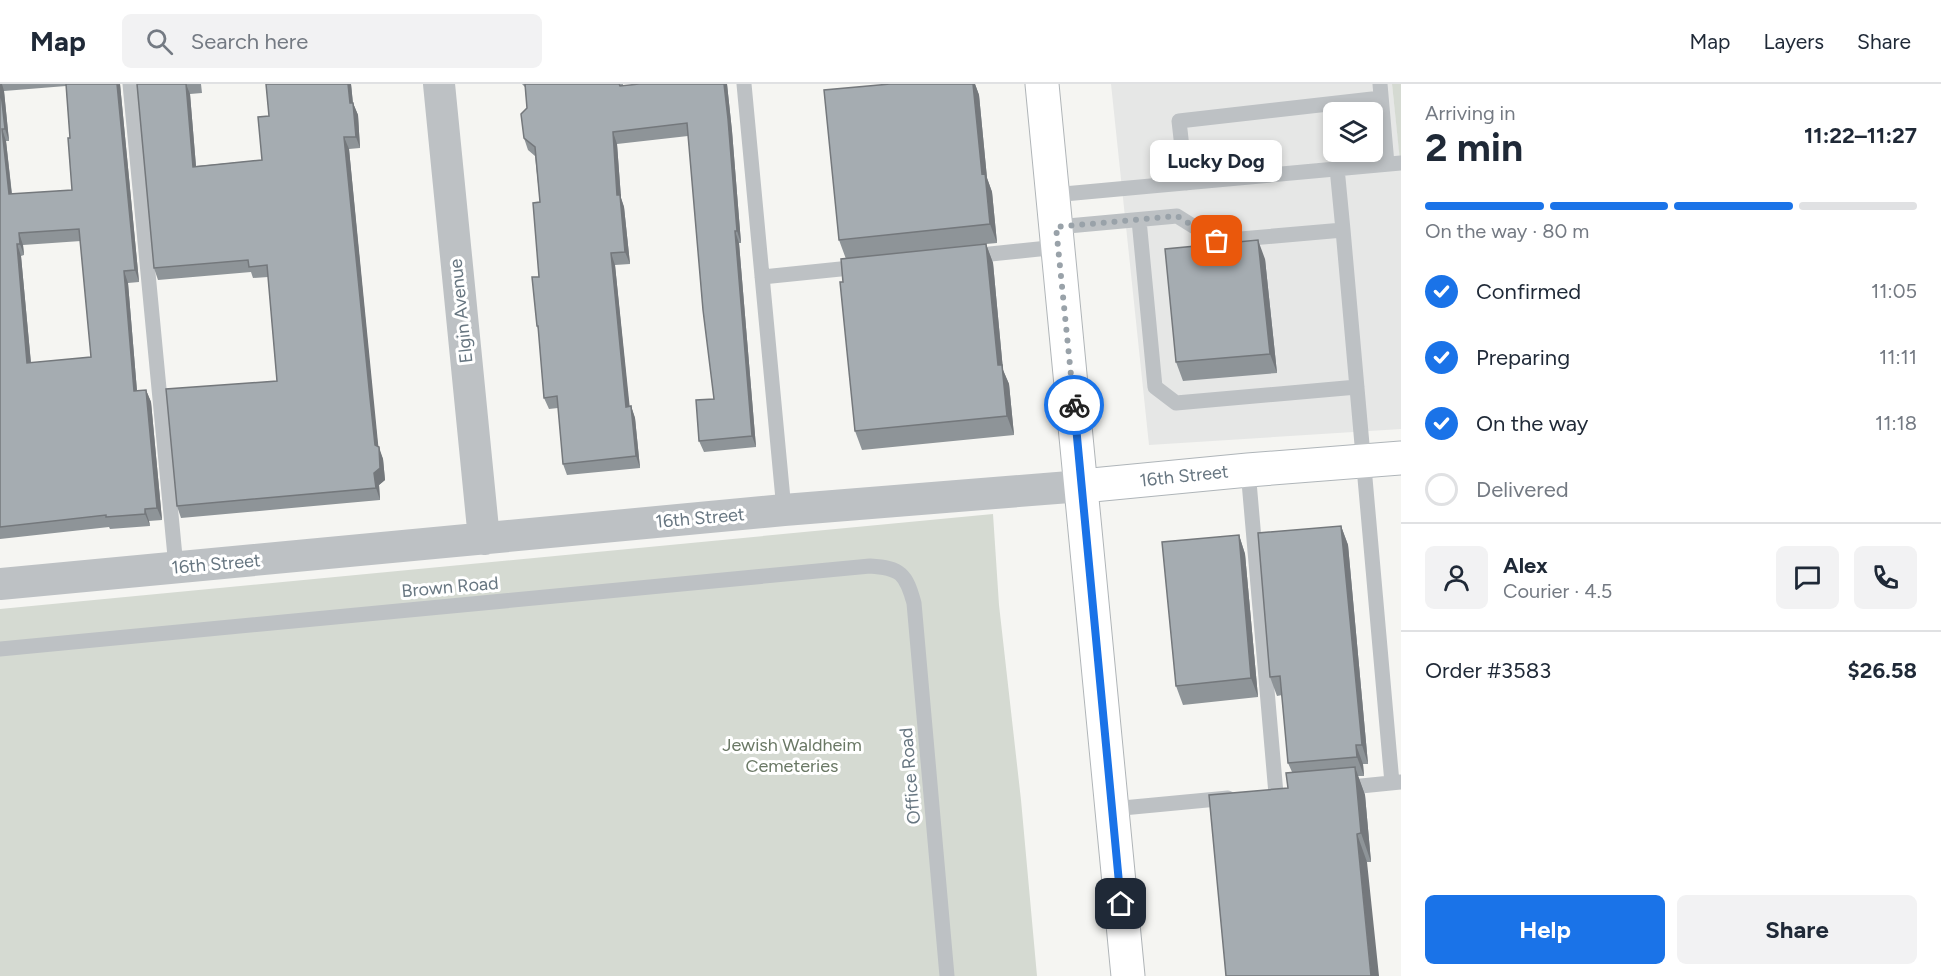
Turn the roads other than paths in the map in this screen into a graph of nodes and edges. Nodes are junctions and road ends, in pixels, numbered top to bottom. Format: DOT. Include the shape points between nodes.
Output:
graph roads {
  1 [pos="129,84"];
  2 [pos="439,84"];
  3 [pos="744,84"];
  4 [pos="1042,84"];
  5 [pos="1380,91"];
  6 [pos="1394,164"];
  7 [pos="1337,168"];
  8 [pos="1186,183"];
  9 [pos="1053,195"];
  10 [pos="1139,220"];
  11 [pos="1343,230"];
  12 [pos="1057,237"];
  13 [pos="961,257"];
  14 [pos="879,265"];
  15 [pos="762,277"];
  16 [pos="1357,387"];
  17 [pos="1401,458"];
  18 [pos="1364,461"];
  19 [pos="1248,470"];
  20 [pos="1082,486"];
  21 [pos="784,510"];
  22 [pos="484,538"];
  23 [pos="176,567"];
  24 [pos="903,574"];
  25 [pos="0,584"];
  26 [pos="0,649"];
  27 [pos="1396,782"];
  28 [pos="1322,789"];
  29 [pos="1276,794"];
  30 [pos="1242,797"];
  31 [pos="1112,809"];
  32 [pos="947,976"];
  33 [pos="1128,976"];
  1 -- 23 [label="lane"];
  2 -- 22 [label="street, Elgin Avenue"];
  3 -- 15 [label="lane"];
  4 -- 9 [label="main road"];
  5 -- 6 [label="lane"];
  5 -- 8 [label="lane" via="1179,121"];
  6 -- 7 [label="lane"];
  7 -- 8 [label="lane"];
  7 -- 11 [label="lane"];
  8 -- 9 [label="lane"];
  9 -- 12 [label="main road"];
  10 -- 11 [label="lane" via="1177,216 1217,241"];
  10 -- 12 [label="lane"];
  10 -- 16 [label="lane" via="1155,387 1176,403"];
  11 -- 16 [label="lane"];
  12 -- 13 [label="lane"];
  12 -- 20 [label="main road"];
  14 -- 15 [label="lane"];
  15 -- 21 [label="lane"];
  16 -- 18 [label="lane"];
  17 -- 18 [label="main road, 16th Street"];
  18 -- 19 [label="main road, 16th Street"];
  18 -- 27 [label="lane"];
  19 -- 20 [label="main road, 16th Street"];
  19 -- 29 [label="lane"];
  20 -- 21 [label="street, 16th Street"];
  20 -- 31 [label="main road"];
  21 -- 22 [label="street, 16th Street"];
  22 -- 23 [label="street, 16th Street"];
  23 -- 25 [label="street, 16th Street"];
  24 -- 26 [label="lane, Brown Road" via="889,567 870,566"];
  24 -- 32 [label="lane, Office Road" via="914,603"];
  27 -- 28 [label="lane"];
  30 -- 31 [label="lane"];
  31 -- 33 [label="main road"];
}
